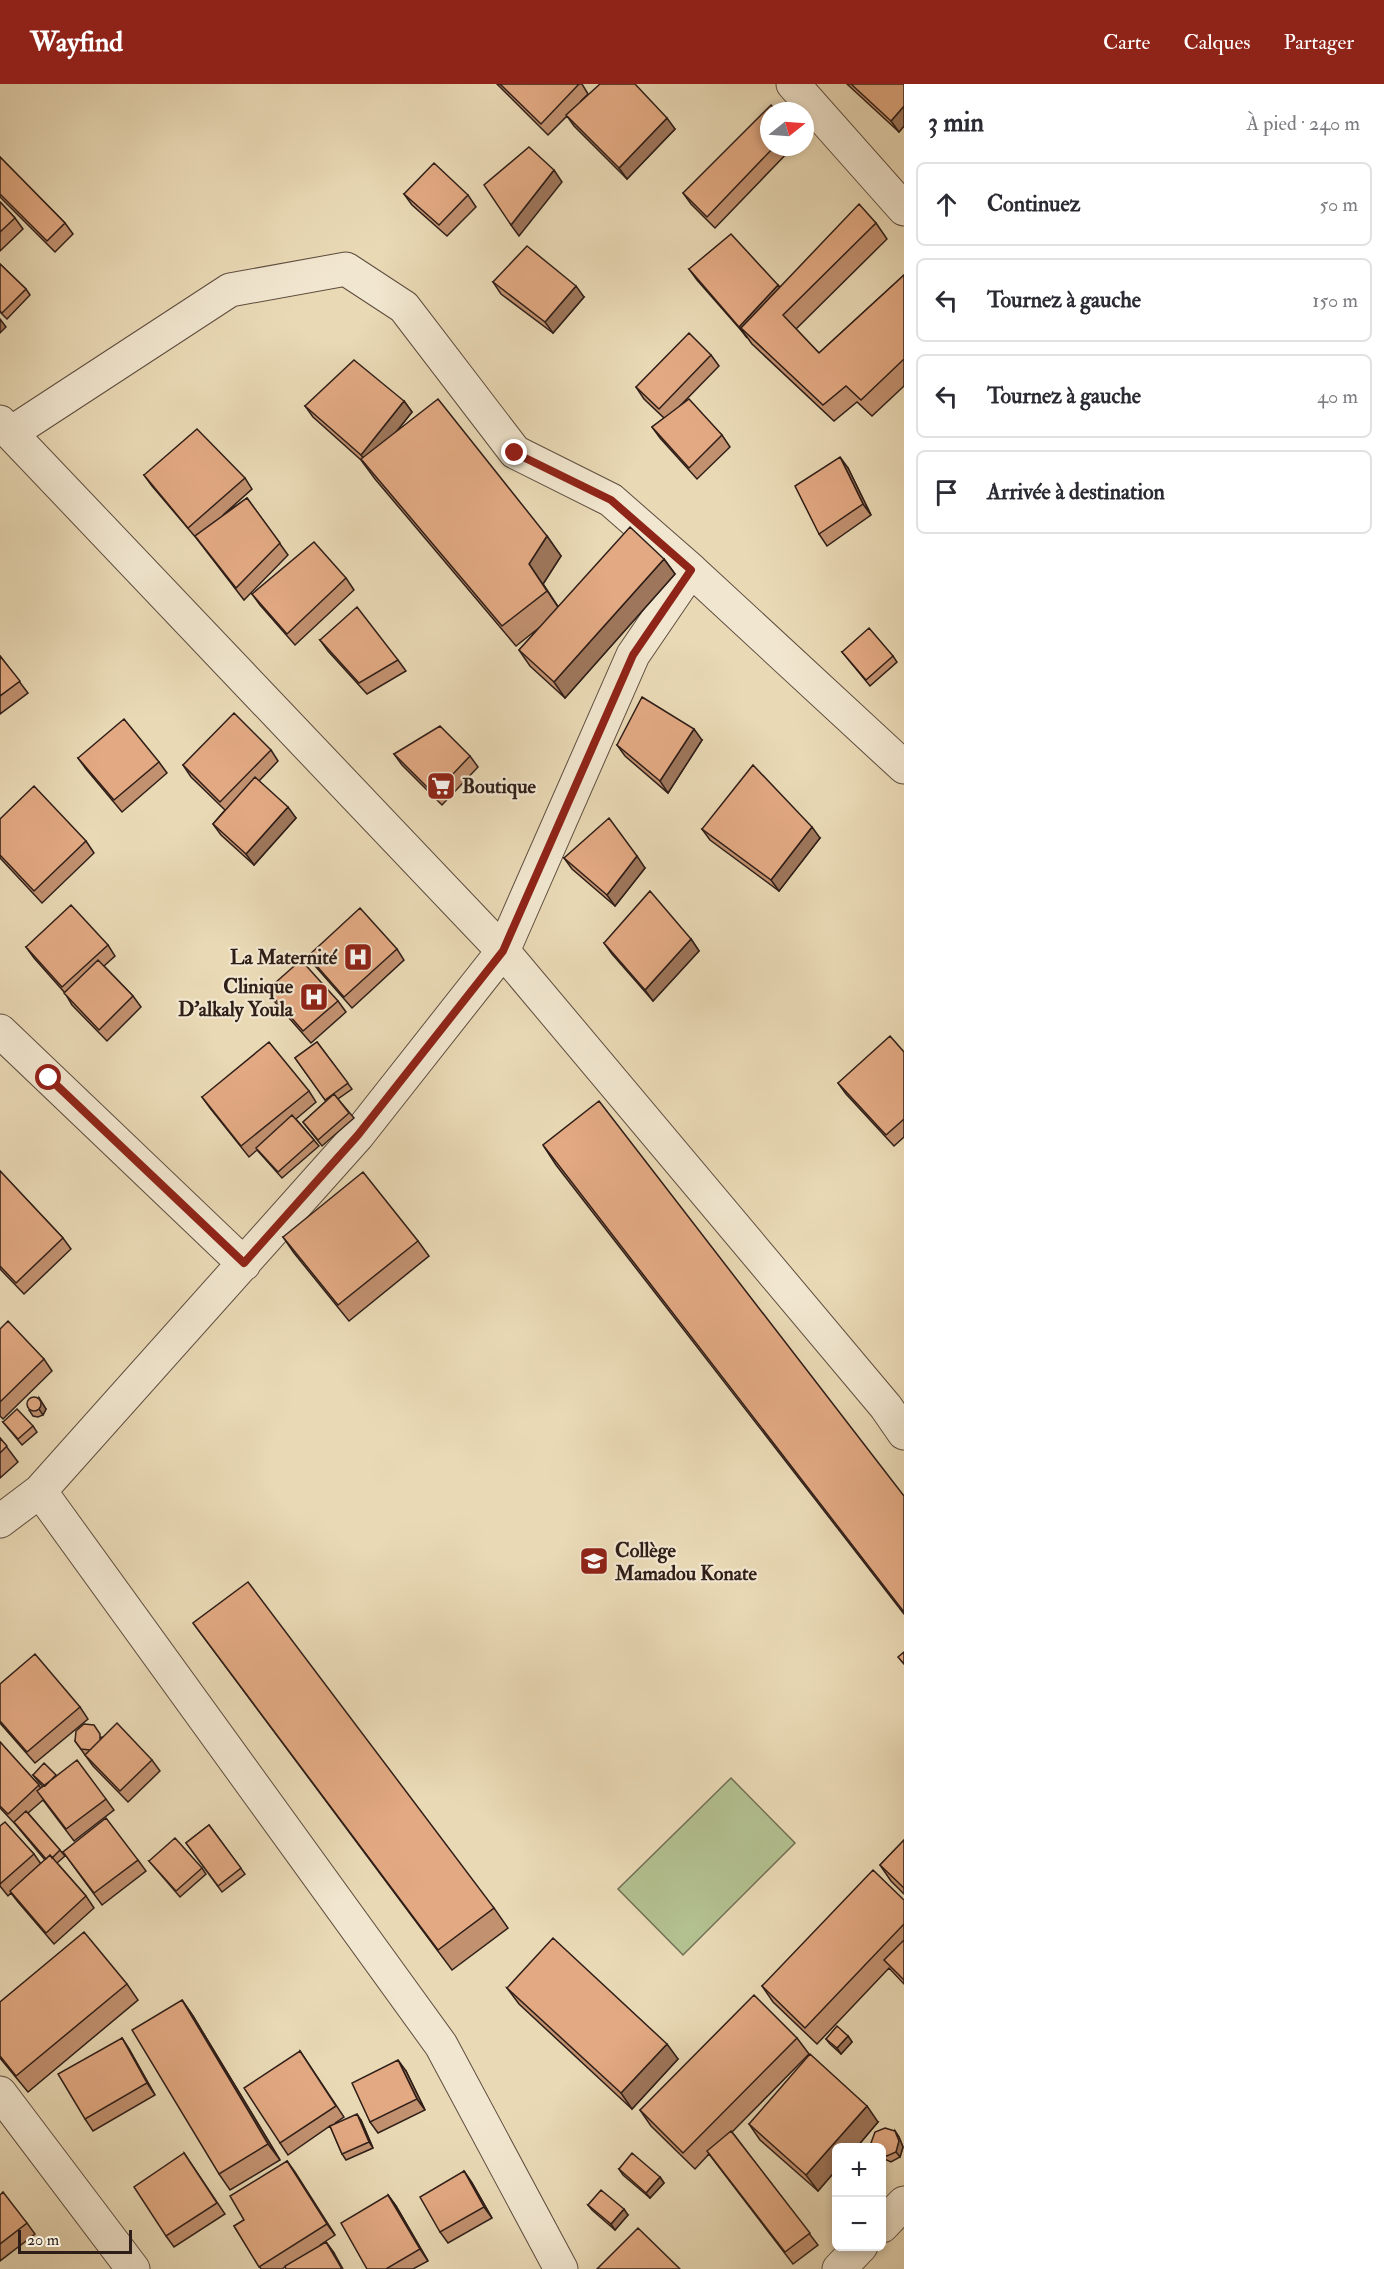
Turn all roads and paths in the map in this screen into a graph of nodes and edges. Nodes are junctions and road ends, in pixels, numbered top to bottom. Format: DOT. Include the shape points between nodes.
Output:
graph roads {
  1 [pos="793,84"];
  2 [pos="904,208"];
  3 [pos="5,427"];
  4 [pos="691,570"];
  5 [pos="904,767"];
  6 [pos="503,951"];
  7 [pos="0,1031"];
  8 [pos="244,1263"];
  9 [pos="904,1433"];
  10 [pos="40,1491"];
  11 [pos="0,1521"];
  12 [pos="0,2093"];
  13 [pos="904,2203"];
  14 [pos="886,2222"];
  15 [pos="857,2251"];
  16 [pos="133,2269"];
  17 [pos="561,2269"];
  18 [pos="839,2269"];
  1 -- 2 [label="street"];
  3 -- 4 [label="street" via="230,290 346,269 404,307 515,453 611,500"];
  3 -- 6 [label="street"];
  4 -- 5 [label="street"];
  4 -- 6 [label="street" via="633,655"];
  6 -- 8 [label="street" via="358,1135"];
  6 -- 9 [label="street"];
  7 -- 8 [label="street"];
  8 -- 10 [label="street"];
  10 -- 11 [label="street"];
  10 -- 17 [label="street" via="441,2045"];
  12 -- 16 [label="street"];
  13 -- 14 [label="street"];
  15 -- 18 [label="street"];
}
